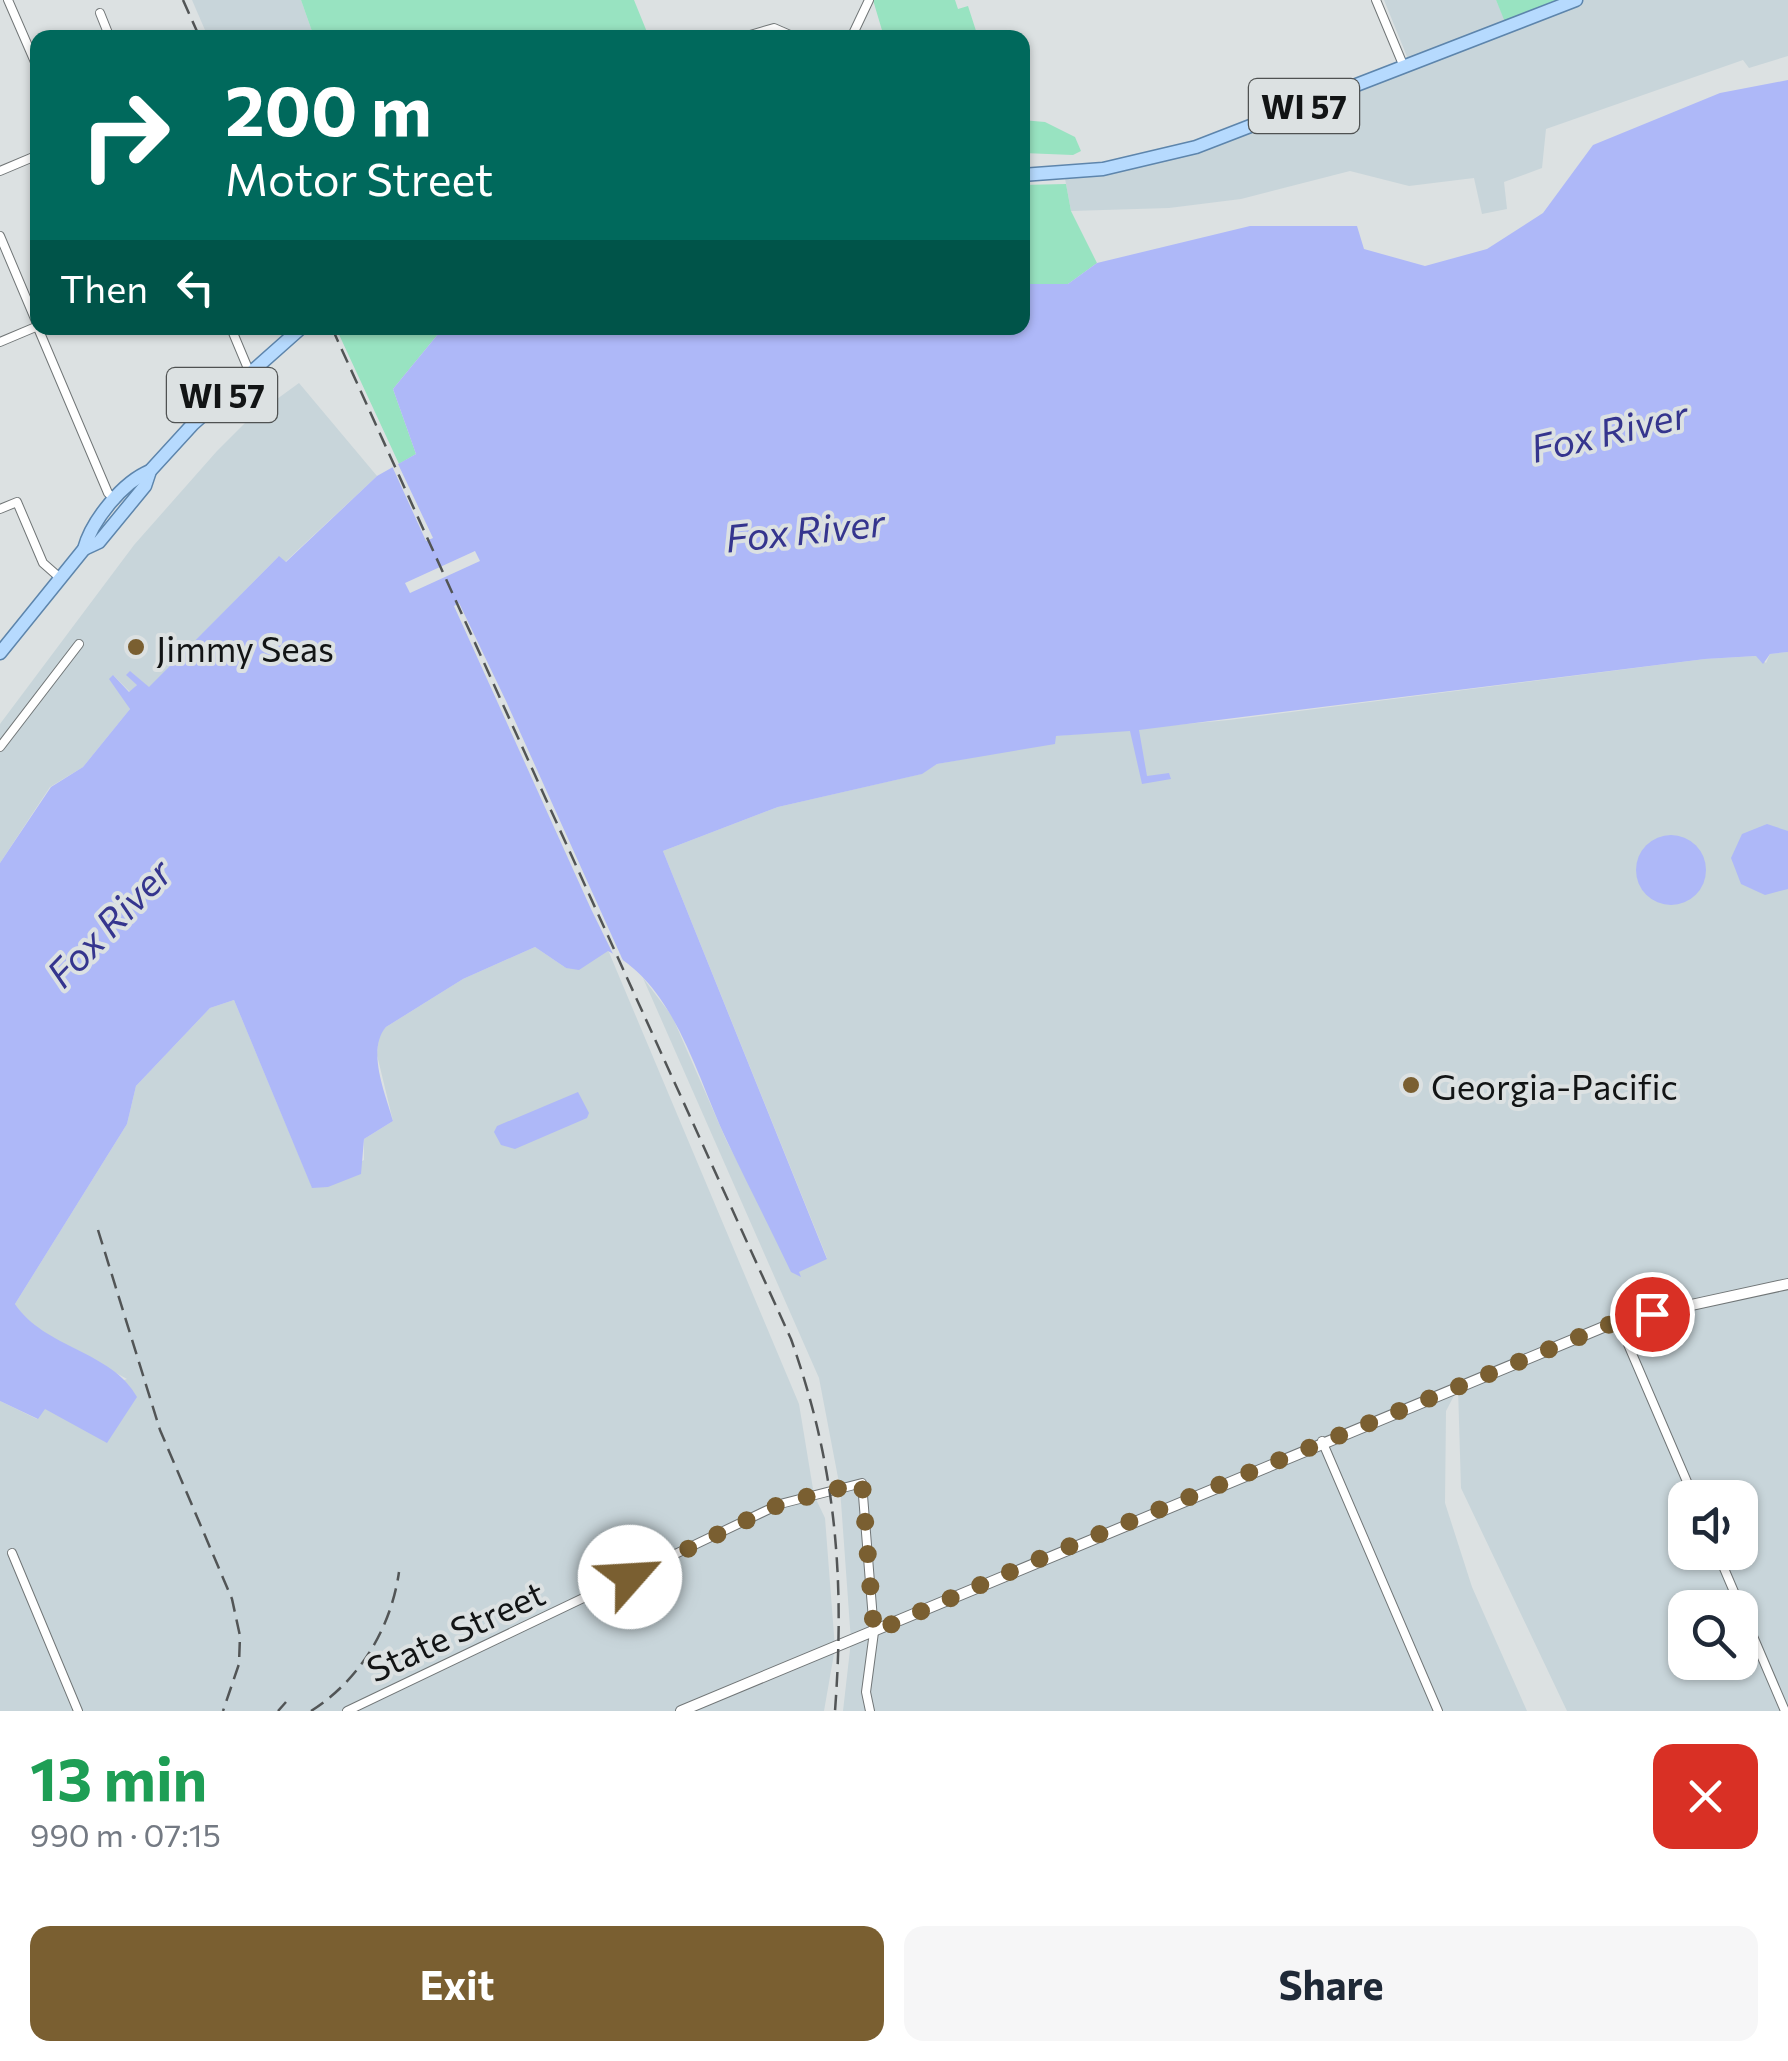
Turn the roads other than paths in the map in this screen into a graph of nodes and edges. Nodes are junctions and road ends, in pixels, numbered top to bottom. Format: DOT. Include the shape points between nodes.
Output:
graph roads {
  1 [pos="8,0"];
  2 [pos="869,0"];
  3 [pos="1376,0"];
  4 [pos="1576,0"];
  5 [pos="100,13"];
  6 [pos="107,30"];
  7 [pos="854,30"];
  8 [pos="30,51"];
  9 [pos="1404,67"];
  10 [pos="30,158"];
  11 [pos="0,171"];
  12 [pos="1030,174"];
  13 [pos="0,236"];
  14 [pos="30,307"];
  15 [pos="30,329"];
  16 [pos="42,335"];
  17 [pos="234,335"];
  18 [pos="293,335"];
  19 [pos="0,342"];
  20 [pos="249,371"];
  21 [pos="120,505"];
  22 [pos="0,509"];
  23 [pos="60,578"];
  24 [pos="79,644"];
  25 [pos="0,654"];
  26 [pos="0,747"];
  27 [pos="1788,1284"];
  28 [pos="1618,1321"];
  29 [pos="1322,1441"];
  30 [pos="1686,1480"];
  31 [pos="12,1553"];
  32 [pos="1725,1570"];
  33 [pos="874,1632"];
  34 [pos="78,1711"];
  35 [pos="347,1711"];
  36 [pos="682,1711"];
  37 [pos="870,1711"];
  38 [pos="1438,1711"];
  39 [pos="1785,1711"];
  1 -- 8 [label="street"];
  2 -- 7 [label="street"];
  3 -- 9 [label="street"];
  4 -- 9 [label="main road, WI 57"];
  5 -- 6 [label="street"];
  9 -- 12 [label="main road, WI 57" via="1160,158"];
  10 -- 11 [label="street"];
  13 -- 14 [label="street"];
  15 -- 19 [label="street"];
  16 -- 21 [label="street" via="108,493"];
  17 -- 20 [label="street"];
  18 -- 20 [label="main road, WI 57"];
  20 -- 21 [label="main road, WI 57" via="150,471 135,477"];
  21 -- 23 [label="main road, WI 57" via="88,533 84,549"];
  22 -- 23 [label="street" via="17,502 43,563"];
  23 -- 25 [label="main road, WI 57"];
  24 -- 26 [label="street"];
  27 -- 28 [label="street"];
  28 -- 29 [label="street"];
  28 -- 30 [label="street"];
  29 -- 33 [label="street"];
  29 -- 38 [label="street"];
  31 -- 34 [label="street"];
  32 -- 39 [label="street"];
  33 -- 35 [label="street, State Street" via="862,1482 780,1504"];
  33 -- 36 [label="street"];
  33 -- 37 [label="street"];
}
